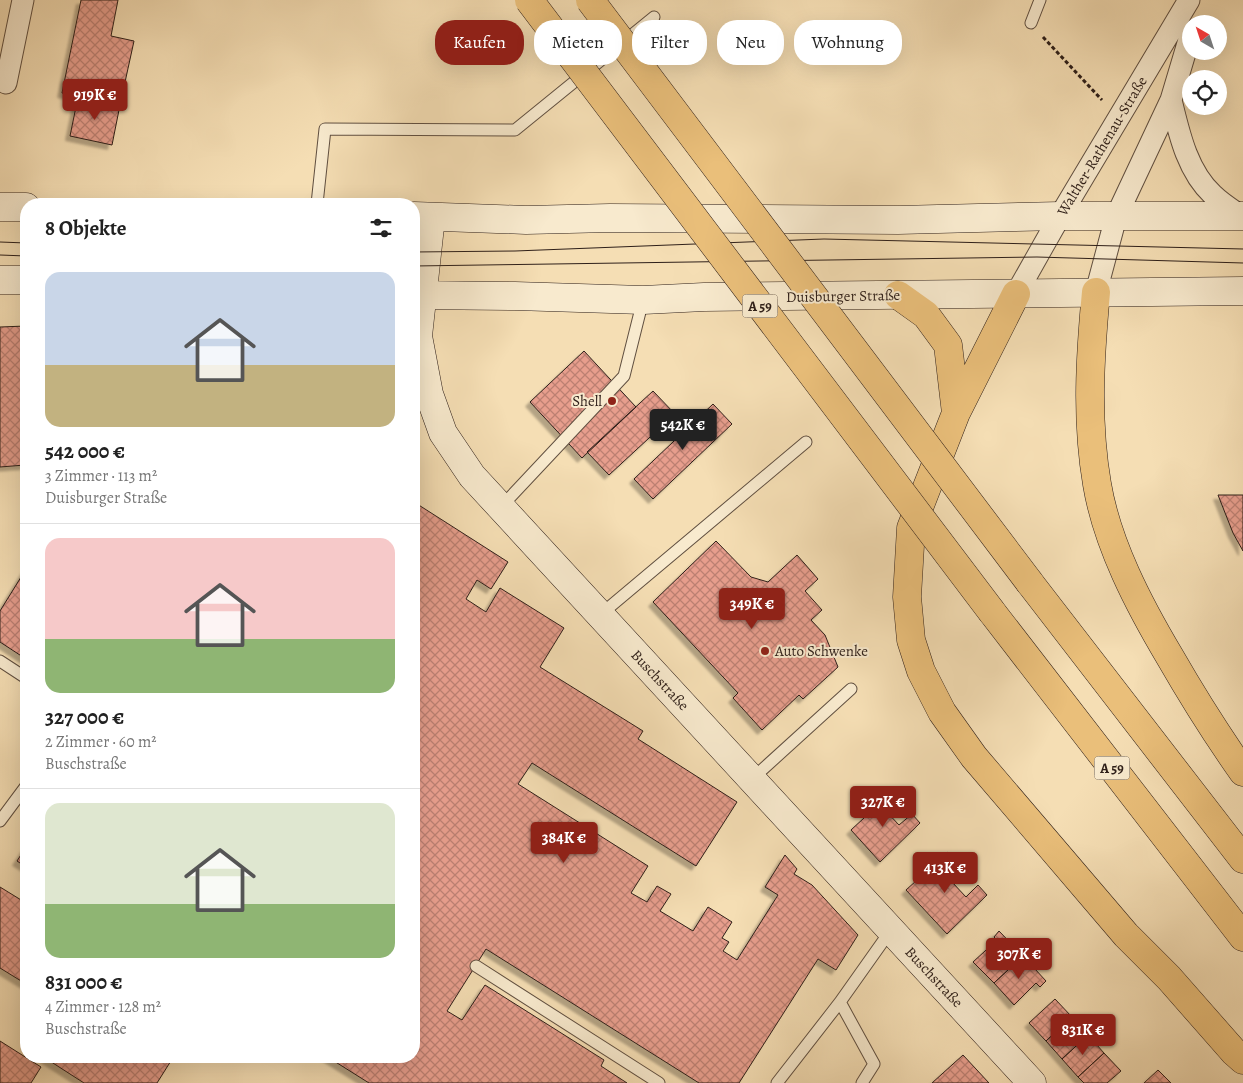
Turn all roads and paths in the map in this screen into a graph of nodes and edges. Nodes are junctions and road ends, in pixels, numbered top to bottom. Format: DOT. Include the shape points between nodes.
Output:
graph roads {
  1 [pos="24,0"];
  2 [pos="529,0"];
  3 [pos="590,0"];
  4 [pos="1040,0"];
  5 [pos="1189,0"];
  6 [pos="1201,0"];
  7 [pos="1197,15"];
  8 [pos="654,17"];
  9 [pos="1031,23"];
  10 [pos="1182,60"];
  11 [pos="6,83"];
  12 [pos="1170,100"];
  13 [pos="1118,118"];
  14 [pos="318,198"];
  15 [pos="0,207"];
  16 [pos="20,207"];
  17 [pos="1060,216"];
  18 [pos="1242,216"];
  19 [pos="422,217"];
  20 [pos="1116,217"];
  21 [pos="420,256"];
  22 [pos="0,280"];
  23 [pos="20,280"];
  24 [pos="1243,291"];
  25 [pos="1096,292"];
  26 [pos="1016,294"];
  27 [pos="420,295"];
  28 [pos="898,295"];
  29 [pos="644,300"];
  30 [pos="420,345"];
  31 [pos="956,413"];
  32 [pos="806,442"];
  33 [pos="501,507"];
  34 [pos="600,615"];
  35 [pos="0,661"];
  36 [pos="20,674"];
  37 [pos="851,689"];
  38 [pos="1243,772"];
  39 [pos="752,779"];
  40 [pos="20,794"];
  41 [pos="0,821"];
  42 [pos="1243,859"];
  43 [pos="890,930"];
  44 [pos="1243,938"];
  45 [pos="476,966"];
  46 [pos="840,1002"];
  47 [pos="1243,1060"];
  48 [pos="659,1083"];
  49 [pos="777,1083"];
  50 [pos="862,1083"];
  51 [pos="1032,1083"];
  1 -- 11 [label="street"];
  2 -- 44 [label="highway, A 59, bridge"];
  3 -- 42 [label="highway, bridge" via="1030,583"];
  4 -- 9 [label="lane"];
  5 -- 13 [label="street, Walther-Rathenau-Straße"];
  6 -- 7 [label="street"];
  8 -- 14 [label="lane" via="515,130 326,129"];
  9 -- 13 [label="path"];
  10 -- 12 [label="street"];
  12 -- 18 [label="street" via="1182,143 1196,174 1212,195"];
  12 -- 20 [label="street"];
  13 -- 17 [label="street, Walther-Rathenau-Straße"];
  15 -- 16 [label="main road"];
  17 -- 19 [label="main road" via="898,220"];
  17 -- 20 [label="main road"];
  17 -- 26 [label="street, Walther-Rathenau-Straße"];
  18 -- 20 [label="main road"];
  19 -- 21 [label="main road, Buschstraße"];
  20 -- 25 [label="street"];
  22 -- 23 [label="main road"];
  24 -- 25 [label="main road, Duisburger Straße"];
  25 -- 26 [label="main road, Duisburger Straße"];
  25 -- 38 [label="highway" via="1089,395 1092,441 1097,486 1113,544 1143,611 1220,740"];
  26 -- 28 [label="main road, Duisburger Straße"];
  26 -- 31 [label="highway"];
  27 -- 29 [label="main road, Duisburger Straße"];
  28 -- 29 [label="main road, Duisburger Straße"];
  28 -- 31 [label="highway" via="926,315 948,345"];
  29 -- 33 [label="lane" via="624,376"];
  30 -- 33 [label="main road, Buschstraße" via="432,402 443,433 472,476"];
  31 -- 47 [label="highway" via="911,528 907,597 911,640 921,671 942,712 974,757 1126,935"];
  32 -- 34 [label="lane"];
  33 -- 34 [label="main road, Buschstraße"];
  34 -- 39 [label="main road, Buschstraße"];
  35 -- 36 [label="lane"];
  37 -- 39 [label="lane"];
  39 -- 43 [label="main road, Buschstraße"];
  40 -- 41 [label="lane"];
  43 -- 46 [label="lane"];
  43 -- 51 [label="main road, Buschstraße"];
  45 -- 48 [label="lane"];
  46 -- 49 [label="lane"];
  46 -- 50 [label="lane" via="874,1064"];
}
